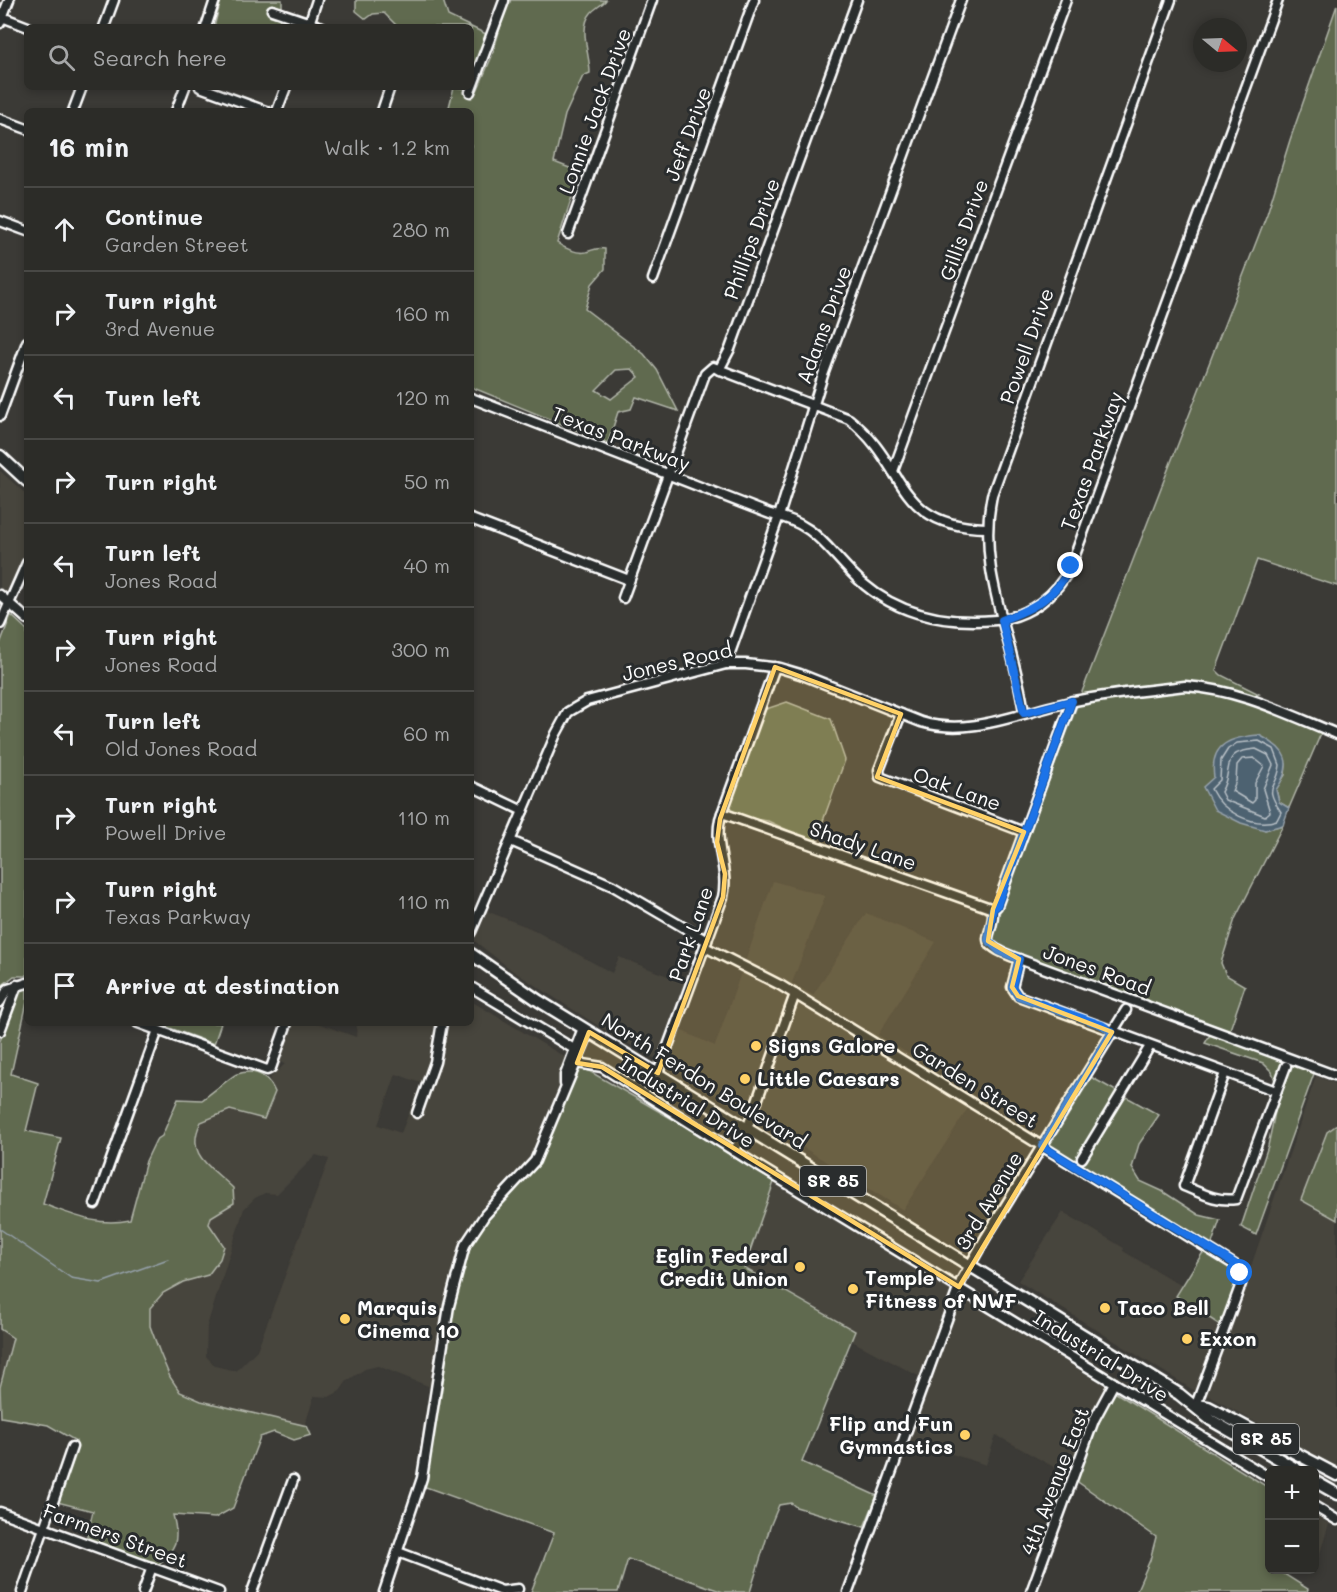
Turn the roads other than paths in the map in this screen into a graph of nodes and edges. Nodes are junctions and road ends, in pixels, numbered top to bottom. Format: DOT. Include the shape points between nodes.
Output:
graph roads {
  1 [pos="9,0"];
  2 [pos="114,0"];
  3 [pos="215,0"];
  4 [pos="317,0"];
  5 [pos="652,0"];
  6 [pos="754,0"];
  7 [pos="857,0"];
  8 [pos="961,0"];
  9 [pos="1066,0"];
  10 [pos="1172,0"];
  11 [pos="1278,0"];
  12 [pos="504,1"];
  13 [pos="272,10"];
  14 [pos="1,20"];
  15 [pos="105,24"];
  16 [pos="207,24"];
  17 [pos="307,24"];
  18 [pos="309,24"];
  19 [pos="24,26"];
  20 [pos="474,78"];
  21 [pos="81,90"];
  22 [pos="184,90"];
  23 [pos="208,90"];
  24 [pos="285,90"];
  25 [pos="389,90"];
  26 [pos="471,90"];
  27 [pos="470,93"];
  28 [pos="74,108"];
  29 [pos="177,108"];
  30 [pos="258,108"];
  31 [pos="278,108"];
  32 [pos="383,108"];
  33 [pos="0,119"];
  34 [pos="24,128"];
  35 [pos="0,221"];
  36 [pos="24,230"];
  37 [pos="568,234"];
  38 [pos="653,279"];
  39 [pos="24,358"];
  40 [pos="719,370"];
  41 [pos="474,399"];
  42 [pos="813,404"];
  43 [pos="0,416"];
  44 [pos="0,456"];
  45 [pos="893,471"];
  46 [pos="668,475"];
  47 [pos="24,477"];
  48 [pos="779,516"];
  49 [pos="474,520"];
  50 [pos="986,528"];
  51 [pos="24,570"];
  52 [pos="629,580"];
  53 [pos="0,595"];
  54 [pos="623,598"];
  55 [pos="9,603"];
  56 [pos="24,616"];
  57 [pos="1002,620"];
  58 [pos="0,624"];
  59 [pos="726,664"];
  60 [pos="775,667"];
  61 [pos="1072,701"];
  62 [pos="1024,713"];
  63 [pos="901,714"];
  64 [pos="1337,734"];
  65 [pos="474,788"];
  66 [pos="523,812"];
  67 [pos="722,813"];
  68 [pos="1024,832"];
  69 [pos="511,841"];
  70 [pos="993,909"];
  71 [pos="474,925"];
  72 [pos="706,944"];
  73 [pos="474,956"];
  74 [pos="1019,959"];
  75 [pos="24,984"];
  76 [pos="17,985"];
  77 [pos="474,989"];
  78 [pos="795,994"];
  79 [pos="0,1002"];
  80 [pos="1126,1010"];
  81 [pos="147,1026"];
  82 [pos="286,1026"];
  83 [pos="441,1026"];
  84 [pos="158,1030"];
  85 [pos="586,1030"];
  86 [pos="0,1031"];
  87 [pos="1112,1032"];
  88 [pos="1150,1046"];
  89 [pos="574,1049"];
  90 [pos="577,1063"];
  91 [pos="1286,1066"];
  92 [pos="658,1073"];
  93 [pos="1225,1073"];
  94 [pos="1337,1076"];
  95 [pos="566,1083"];
  96 [pos="1276,1091"];
  97 [pos="417,1113"];
  98 [pos="747,1128"];
  99 [pos="1042,1146"];
  100 [pos="734,1151"];
  101 [pos="1082,1158"];
  102 [pos="95,1204"];
  103 [pos="970,1265"];
  104 [pos="959,1287"];
  105 [pos="1114,1383"];
  106 [pos="1196,1405"];
  107 [pos="72,1447"];
  108 [pos="1291,1466"];
  109 [pos="1337,1475"];
  110 [pos="1265,1476"];
  111 [pos="293,1480"];
  112 [pos="1319,1483"];
  113 [pos="1337,1494"];
  114 [pos="1319,1509"];
  115 [pos="0,1512"];
  116 [pos="1337,1520"];
  117 [pos="45,1528"];
  118 [pos="398,1552"];
  119 [pos="152,1567"];
  120 [pos="518,1589"];
  121 [pos="22,1592"];
  122 [pos="143,1592"];
  123 [pos="219,1592"];
  124 [pos="252,1592"];
  125 [pos="384,1592"];
  126 [pos="848,1592"];
  127 [pos="1031,1592"];
  1 -- 14 [label="street"];
  2 -- 15 [label="street"];
  3 -- 16 [label="street"];
  4 -- 18 [label="street"];
  5 -- 37 [label="street, Lonnie Jack Drive"];
  6 -- 38 [label="street, Jeff Drive"];
  7 -- 40 [label="street, Phillips Drive"];
  8 -- 42 [label="street, Adams Drive"];
  9 -- 45 [label="street, Gillis Drive"];
  10 -- 50 [label="street, Powell Drive" via="1010,441"];
  11 -- 57 [label="street, Texas Parkway" via="1071,566 1054,591 1038,605"];
  12 -- 20 [label="street"];
  13 -- 17 [label="street"];
  14 -- 19 [label="street"];
  21 -- 28 [label="street"];
  22 -- 29 [label="street"];
  23 -- 30 [label="street"];
  24 -- 31 [label="street"];
  25 -- 32 [label="street"];
  26 -- 27 [label="street"];
  33 -- 34 [label="street"];
  35 -- 36 [label="street"];
  39 -- 43 [label="street"];
  40 -- 42 [label="street"];
  40 -- 46 [label="street, Phillips Drive" via="712,367 705,374"];
  41 -- 46 [label="street, Texas Parkway"];
  42 -- 45 [label="street" via="856,424"];
  42 -- 48 [label="street, Adams Drive"];
  44 -- 47 [label="main road"];
  45 -- 50 [label="street" via="928,515 958,527"];
  46 -- 48 [label="street, Texas Parkway"];
  46 -- 52 [label="street"];
  48 -- 57 [label="street, Texas Parkway" via="811,529 864,585 894,604 916,614 957,622"];
  48 -- 59 [label="street, Adams Drive"];
  49 -- 52 [label="street"];
  50 -- 57 [label="street, Powell Drive" via="990,569"];
  51 -- 55 [label="street"];
  52 -- 54 [label="street"];
  53 -- 55 [label="street"];
  55 -- 56 [label="street"];
  55 -- 58 [label="street"];
  57 -- 62 [label="street, Powell Drive"];
  59 -- 60 [label="street, Jones Road"];
  59 -- 66 [label="street, Jones Road" via="587,701 571,709 562,720"];
  60 -- 63 [label="street, Jones Road"];
  60 -- 67 [label="street, Park Lane"];
  61 -- 62 [label="street, Jones Road"];
  61 -- 64 [label="street, Jones Road" via="1202,687 1247,698"];
  61 -- 68 [label="street, Jones Road"];
  62 -- 63 [label="street, Jones Road" via="953,728 933,726"];
  63 -- 68 [label="street, Oak Lane" via="880,776"];
  65 -- 66 [label="street"];
  66 -- 69 [label="street, Jones Road"];
  67 -- 70 [label="street, Shady Lane"];
  67 -- 72 [label="street, Park Lane" via="717,842 725,888"];
  68 -- 70 [label="street, Jones Road"];
  69 -- 71 [label="street, Jones Road"];
  69 -- 72 [label="street, Garden Street" via="613,886"];
  70 -- 74 [label="street, Jones Road" via="987,934 989,943"];
  72 -- 78 [label="street, Garden Street"];
  72 -- 92 [label="street, Park Lane"];
  73 -- 85 [label="main road, North Ferdon Boulevard / SR 85"];
  74 -- 87 [label="street" via="1012,987 1018,996"];
  74 -- 94 [label="street, Jones Road"];
  75 -- 76 [label="street"];
  76 -- 79 [label="street" via="8,989"];
  76 -- 86 [label="street"];
  77 -- 89 [label="street"];
  78 -- 98 [label="street"];
  78 -- 99 [label="street, Garden Street"];
  80 -- 87 [label="street, 3rd Avenue"];
  81 -- 84 [label="street"];
  82 -- 84 [label="street" via="267,1070"];
  83 -- 97 [label="street" via="435,1062"];
  84 -- 102 [label="street"];
  85 -- 89 [label="street"];
  85 -- 90 [label="street"];
  85 -- 92 [label="main road, North Ferdon Boulevard / SR 85"];
  87 -- 88 [label="street"];
  87 -- 99 [label="street, 3rd Avenue"];
  88 -- 93 [label="street"];
  88 -- 101 [label="street"];
  89 -- 95 [label="street"];
  90 -- 95 [label="street"];
  90 -- 100 [label="street, Industrial Drive" via="602,1067"];
  91 -- 96 [label="street"];
  92 -- 98 [label="main road, North Ferdon Boulevard / SR 85"];
  93 -- 96 [label="street"];
  93 -- 96 [label="street" via="1184,1186 1220,1200 1236,1199"];
  95 -- 118 [label="street" via="535,1161 474,1228 460,1257 422,1478"];
  98 -- 100 [label="street"];
  98 -- 103 [label="main road, North Ferdon Boulevard / SR 85"];
  99 -- 103 [label="street, 3rd Avenue"];
  99 -- 106 [label="street, Garden Street" via="1239,1270 1241,1284"];
  100 -- 104 [label="street, Industrial Drive"];
  103 -- 104 [label="street, 3rd Avenue"];
  103 -- 106 [label="main road, North Ferdon Boulevard / SR 85"];
  104 -- 105 [label="street, Industrial Drive"];
  104 -- 126 [label="street, 3rd Avenue"];
  105 -- 110 [label="street, Industrial Drive"];
  105 -- 127 [label="street, 4th Avenue East" via="1094,1420"];
  106 -- 108 [label="main road, North Ferdon Boulevard / SR 85" via="1210,1419"];
  106 -- 109 [label="main road, North Ferdon Boulevard / SR 85" via="1208,1407"];
  107 -- 117 [label="street"];
  111 -- 124 [label="street"];
  112 -- 113 [label="main road"];
  114 -- 116 [label="street"];
  115 -- 117 [label="street, Farmers Street"];
  117 -- 119 [label="street, Farmers Street"];
  117 -- 121 [label="street"];
  118 -- 120 [label="street" via="502,1591"];
  118 -- 125 [label="street"];
  119 -- 122 [label="street"];
  119 -- 123 [label="street, Farmers Street"];
}
